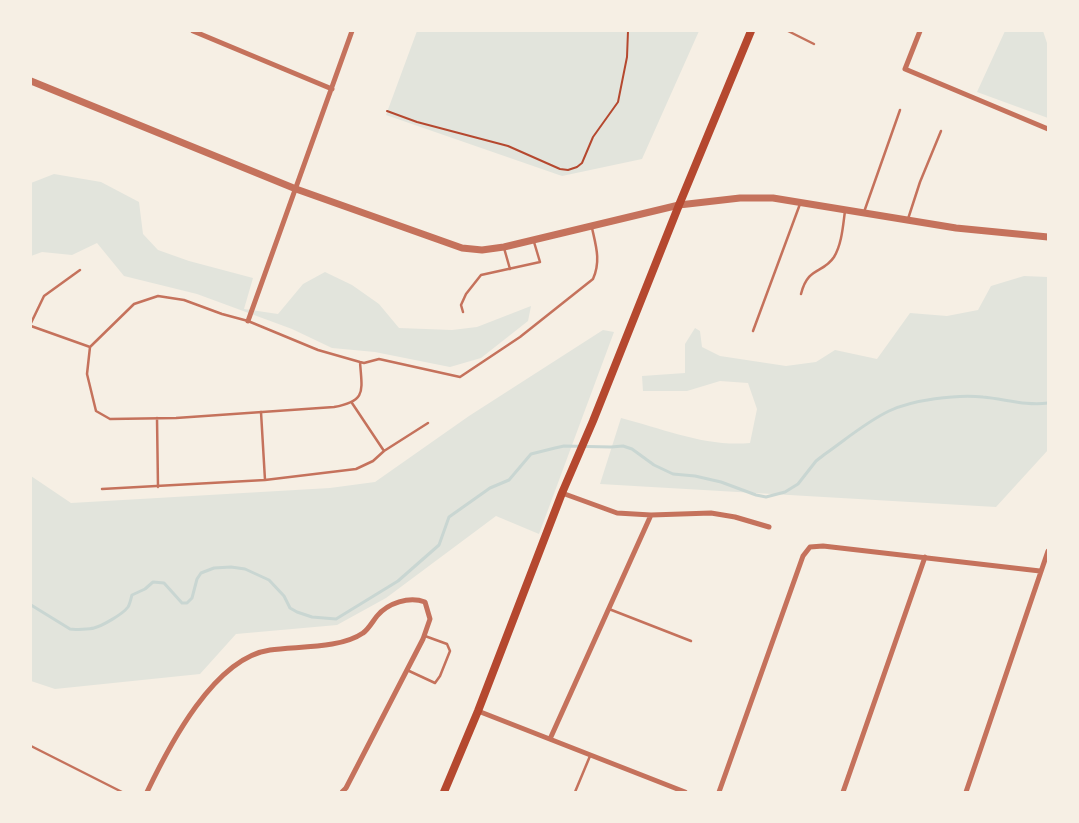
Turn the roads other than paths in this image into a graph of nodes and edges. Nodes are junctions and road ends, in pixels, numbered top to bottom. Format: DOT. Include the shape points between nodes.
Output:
graph roads {
  1 [pos="193,31"];
  2 [pos="352,31"];
  3 [pos="751,31"];
  4 [pos="788,31"];
  5 [pos="920,31"];
  6 [pos="814,44"];
  7 [pos="31,81"];
  8 [pos="332,89"];
  9 [pos="900,110"];
  10 [pos="1048,129"];
  11 [pos="941,131"];
  12 [pos="296,190"];
  13 [pos="801,202"];
  14 [pos="679,205"];
  15 [pos="845,210"];
  16 [pos="864,213"];
  17 [pos="908,220"];
  18 [pos="591,226"];
  19 [pos="1048,237"];
  20 [pos="534,240"];
  21 [pos="504,247"];
  22 [pos="510,269"];
  23 [pos="80,270"];
  24 [pos="801,294"];
  25 [pos="463,312"];
  26 [pos="248,320"];
  27 [pos="31,324"];
  28 [pos="753,331"];
  29 [pos="90,347"];
  30 [pos="360,362"];
  31 [pos="352,403"];
  32 [pos="262,411"];
  33 [pos="157,418"];
  34 [pos="428,423"];
  35 [pos="384,451"];
  36 [pos="265,480"];
  37 [pos="158,487"];
  38 [pos="102,490"];
  39 [pos="562,493"];
  40 [pos="651,515"];
  41 [pos="769,527"];
  42 [pos="1048,551"];
  43 [pos="925,557"];
  44 [pos="1040,572"];
  45 [pos="609,609"];
  46 [pos="424,638"];
  47 [pos="691,641"];
  48 [pos="407,670"];
  49 [pos="478,711"];
  50 [pos="550,739"];
  51 [pos="31,746"];
  52 [pos="591,754"];
  53 [pos="122,792"];
  54 [pos="147,792"];
  55 [pos="342,792"];
  56 [pos="444,792"];
  57 [pos="575,792"];
  58 [pos="685,792"];
  59 [pos="719,792"];
  60 [pos="843,792"];
  61 [pos="966,792"];
  1 -- 8 [label="street"];
  2 -- 8 [label="street"];
  3 -- 14 [label="main road"];
  4 -- 6 [label="lane"];
  5 -- 10 [label="street" via="905,69"];
  7 -- 12 [label="street"];
  8 -- 12 [label="street"];
  9 -- 16 [label="lane"];
  11 -- 17 [label="lane"];
  12 -- 21 [label="street" via="462,248"];
  12 -- 26 [label="street"];
  13 -- 14 [label="street" via="740,198"];
  13 -- 15 [label="street"];
  13 -- 28 [label="lane"];
  14 -- 18 [label="street"];
  14 -- 39 [label="main road"];
  15 -- 16 [label="street"];
  15 -- 24 [label="lane" via="834,256 804,281"];
  16 -- 17 [label="street"];
  17 -- 19 [label="street"];
  18 -- 20 [label="street"];
  18 -- 30 [label="lane" via="599,259 593,279 520,337 460,377 379,359"];
  20 -- 21 [label="street"];
  20 -- 22 [label="lane" via="540,262"];
  21 -- 22 [label="lane"];
  22 -- 25 [label="lane" via="481,275 466,294 461,305"];
  23 -- 27 [label="lane" via="44,296"];
  26 -- 29 [label="lane" via="184,300 158,296 134,304"];
  26 -- 30 [label="lane" via="318,350"];
  27 -- 29 [label="lane"];
  29 -- 33 [label="lane" via="87,374 96,411 110,419"];
  30 -- 31 [label="lane" via="362,391"];
  31 -- 32 [label="lane"];
  31 -- 35 [label="lane"];
  32 -- 33 [label="lane"];
  32 -- 36 [label="lane"];
  33 -- 37 [label="lane"];
  34 -- 35 [label="lane"];
  35 -- 36 [label="lane" via="356,469"];
  36 -- 37 [label="lane"];
  37 -- 38 [label="lane"];
  39 -- 40 [label="street" via="616,513"];
  39 -- 49 [label="main road"];
  40 -- 41 [label="street" via="711,513"];
  40 -- 45 [label="street"];
  42 -- 44 [label="street"];
  43 -- 44 [label="street"];
  43 -- 59 [label="street" via="810,547 803,556"];
  43 -- 60 [label="street"];
  44 -- 61 [label="street"];
  45 -- 47 [label="lane"];
  45 -- 50 [label="street"];
  46 -- 48 [label="street"];
  46 -- 48 [label="lane" via="435,638 447,644 450,651 440,676 435,683"];
  46 -- 54 [label="street" via="430,619 425,602 417,599 387,607 364,633 349,639 267,650 245,659 205,694 168,749"];
  48 -- 55 [label="street"];
  49 -- 50 [label="street"];
  49 -- 56 [label="main road"];
  50 -- 52 [label="street"];
  51 -- 53 [label="lane"];
  52 -- 57 [label="lane"];
  52 -- 58 [label="street"];
}
